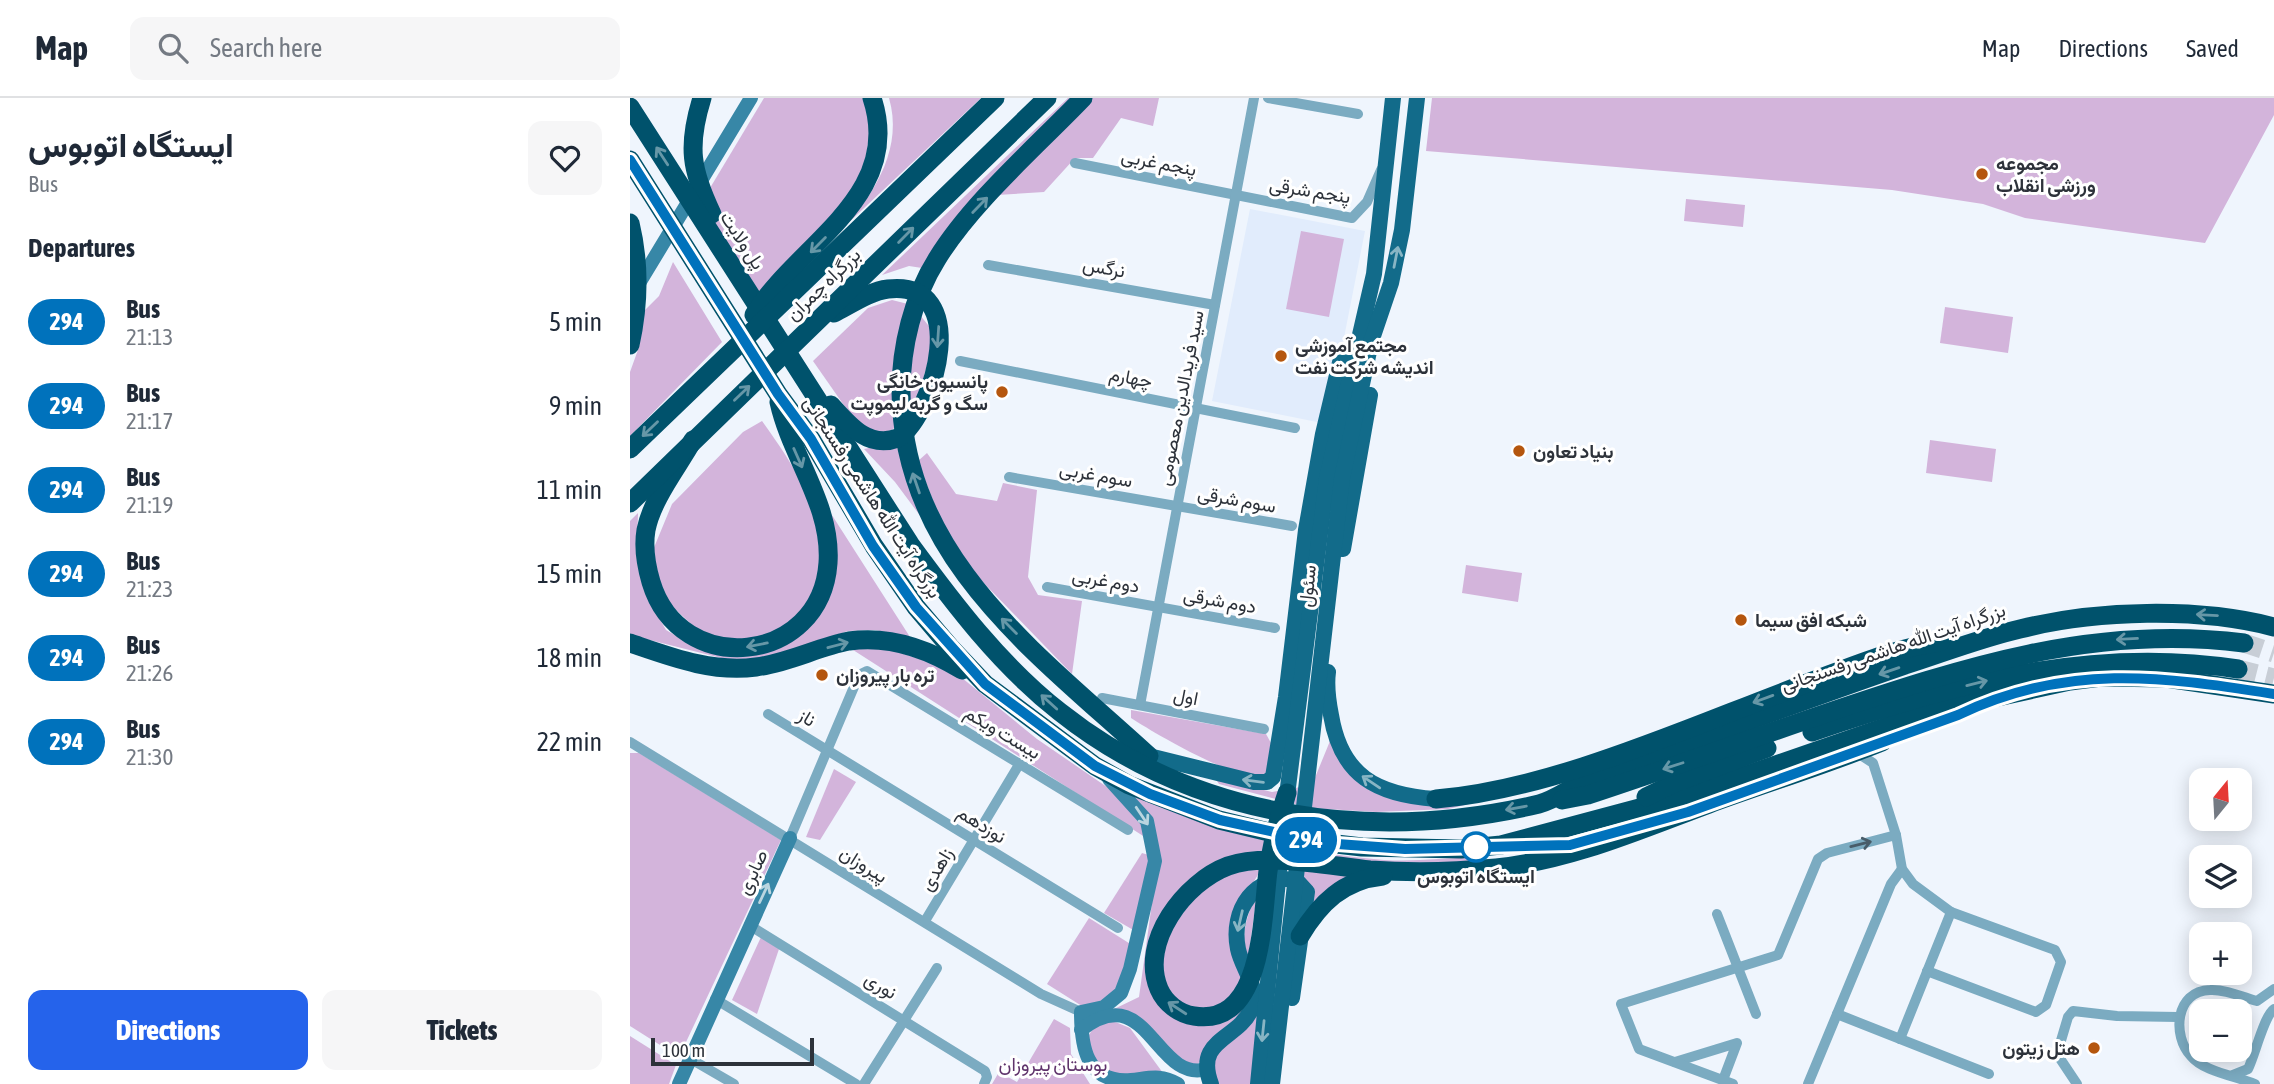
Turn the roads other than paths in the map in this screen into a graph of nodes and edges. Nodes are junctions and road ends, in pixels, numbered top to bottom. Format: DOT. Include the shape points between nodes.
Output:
graph roads {
  1 [pos="702,98"];
  2 [pos="751,98"];
  3 [pos="872,98"];
  4 [pos="995,98"];
  5 [pos="1047,98"];
  6 [pos="1083,98"];
  7 [pos="1254,98"];
  8 [pos="1268,98"];
  9 [pos="1393,98"];
  10 [pos="1417,98"];
  11 [pos="630,107"];
  12 [pos="1358,114"];
  13 [pos="1386,157"];
  14 [pos="630,160"];
  15 [pos="1075,163"];
  16 [pos="1236,195"];
  17 [pos="630,223"];
  18 [pos="988,265"];
  19 [pos="1374,274"];
  20 [pos="743,282"];
  21 [pos="1391,283"];
  22 [pos="630,298"];
  23 [pos="1215,305"];
  24 [pos="814,323"];
  25 [pos="630,345"];
  26 [pos="734,347"];
  27 [pos="960,361"];
  28 [pos="794,364"];
  29 [pos="778,394"];
  30 [pos="816,400"];
  31 [pos="1196,408"];
  32 [pos="1295,428"];
  33 [pos="693,440"];
  34 [pos="630,449"];
  35 [pos="1009,477"];
  36 [pos="630,503"];
  37 [pos="1177,506"];
  38 [pos="1292,526"];
  39 [pos="1326,538"];
  40 [pos="1047,587"];
  41 [pos="1158,607"];
  42 [pos="2274,627"];
  43 [pos="1275,628"];
  44 [pos="1993,636"];
  45 [pos="630,643"];
  46 [pos="2244,643"];
  47 [pos="2238,669"];
  48 [pos="859,675"];
  49 [pos="985,684"];
  50 [pos="1326,687"];
  51 [pos="2274,694"];
  52 [pos="1997,696"];
  53 [pos="1286,697"];
  54 [pos="1102,698"];
  55 [pos="1140,705"];
  56 [pos="768,714"];
  57 [pos="1079,725"];
  58 [pos="1264,729"];
  59 [pos="630,742"];
  60 [pos="827,750"];
  61 [pos="1149,756"];
  62 [pos="1864,757"];
  63 [pos="1020,762"];
  64 [pos="1095,766"];
  65 [pos="1287,793"];
  66 [pos="1217,797"];
  67 [pos="1436,799"];
  68 [pos="1544,803"];
  69 [pos="1688,812"];
  70 [pos="1614,813"];
  71 [pos="1128,830"];
  72 [pos="1896,835"];
  73 [pos="790,838"];
  74 [pos="974,839"];
  75 [pos="1501,845"];
  76 [pos="1902,869"];
  77 [pos="1418,873"];
  78 [pos="1286,891"];
  79 [pos="1951,912"];
  80 [pos="1717,914"];
  81 [pos="925,921"];
  82 [pos="749,925"];
  83 [pos="1118,928"];
  84 [pos="1300,936"];
  85 [pos="1738,967"];
  86 [pos="937,968"];
  87 [pos="1927,971"];
  88 [pos="2274,989"];
  89 [pos="715,999"];
  90 [pos="2274,1009"];
  91 [pos="1081,1012"];
  92 [pos="1756,1014"];
  93 [pos="1837,1014"];
  94 [pos="2178,1017"];
  95 [pos="905,1020"];
  96 [pos="1081,1030"];
  97 [pos="1900,1039"];
  98 [pos="689,1058"];
  99 [pos="1675,1062"];
  100 [pos="1096,1069"];
  101 [pos="1989,1074"];
  102 [pos="2233,1075"];
  103 [pos="1209,1077"];
  104 [pos="1128,1082"];
  105 [pos="1728,1082"];
  106 [pos="985,1083"];
  107 [pos="679,1084"];
  108 [pos="734,1084"];
  109 [pos="856,1084"];
  110 [pos="864,1084"];
  111 [pos="1101,1084"];
  112 [pos="1178,1084"];
  113 [pos="1258,1084"];
  114 [pos="1272,1084"];
  115 [pos="1282,1084"];
  116 [pos="1808,1084"];
  117 [pos="2077,1084"];
  118 [pos="2255,1084"];
  1 -- 20 [label="highway" via="692,166"];
  2 -- 22 [label="main road"];
  3 -- 26 [label="highway, one-way" via="878,148 864,185 827,236 764,298"];
  4 -- 26 [label="highway, بزرگراه چمران"];
  24 -- 5 [label="highway, بزرگراه چمران, one-way"];
  61 -- 6 [label="highway, one-way" via="996,613 944,545 914,483 906,448 901,379 910,325 925,280 962,224"];
  7 -- 16 [label="street, سید فریدالدین معصومی"];
  8 -- 12 [label="street"];
  9 -- 13 [label="main road, سئول"];
  21 -- 10 [label="main road, سئول, one-way" via="1402,230"];
  20 -- 11 [label="highway, پل ولایت, one-way"];
  13 -- 16 [label="street, پنجم شرقی" via="1367,202 1352,218"];
  13 -- 19 [label="main road, سئول"];
  14 -- 29 [label="highway"];
  15 -- 16 [label="street, پنجم غربی"];
  16 -- 23 [label="street, سید فریدالدین معصومی"];
  17 -- 25 [label="highway" via="638,282"];
  18 -- 23 [label="street, نرگس"];
  19 -- 39 [label="main road, سئول" via="1340,410"];
  19 -- 53 [label="main road" via="1349,326 1323,434"];
  20 -- 28 [label="highway, پل ولایت"];
  21 -- 39 [label="main road, سئول" via="1371,342"];
  21 -- 50 [label="main road" via="1344,539"];
  23 -- 31 [label="street, سید فریدالدین معصومی"];
  24 -- 28 [label="highway, one-way" via="885,289 918,291 930,299 940,332 930,383 917,415 895,440 870,439 848,424"];
  33 -- 24 [label="highway, بزرگراه چمران, one-way"];
  26 -- 34 [label="highway, بزرگراه چمران, one-way"];
  27 -- 31 [label="street, چهارم"];
  28 -- 30 [label="highway, پل ولایت"];
  29 -- 33 [label="highway, one-way" via="785,427 819,503 828,564 810,614 779,639 745,647 711,644 677,627 658,600 647,565 646,530"];
  29 -- 49 [label="highway, بزرگراه آیت الله هاشمی رفسنجانی" via="916,607"];
  57 -- 30 [label="highway, بزرگراه آیت الله هاشمی رفسنجانی, one-way" via="1012,669 956,606 909,544"];
  31 -- 32 [label="street, چهارم"];
  31 -- 37 [label="street, سید فریدالدین معصومی"];
  33 -- 36 [label="highway, بزرگراه چمران"];
  35 -- 37 [label="street, سوم غربی"];
  37 -- 38 [label="street, سوم شرقی"];
  37 -- 41 [label="street, سید فریدالدین معصومی"];
  39 -- 65 [label="main road, سئول"];
  39 -- 78 [label="main road, سئول"];
  40 -- 41 [label="street, دوم غربی"];
  41 -- 43 [label="street, دوم شرقی"];
  41 -- 55 [label="street, سید فریدالدین معصومی"];
  42 -- 44 [label="highway, بزرگراه آیت الله هاشمی رفسنجانی, one-way" via="2227,617 2160,613 2024,627"];
  44 -- 67 [label="highway, one-way" via="1893,653 1538,780 1475,796"];
  44 -- 68 [label="highway, بزرگراه آیت الله هاشمی رفسنجانی, one-way" via="1585,781"];
  45 -- 49 [label="highway, one-way" via="720,668 756,667 849,641 883,639 940,657"];
  46 -- 68 [label="highway, بزرگراه آیت الله هاشمی رفسنجانی, one-way" via="2119,639 2000,658 1588,795"];
  70 -- 47 [label="highway, بزرگراه آیت الله هاشمی رفسنجانی, one-way" via="1677,782 1828,727 2001,678 2056,667 2141,660"];
  48 -- 60 [label="street, صابری"];
  48 -- 63 [label="street, بیست ویکم" via="867,671"];
  49 -- 64 [label="highway, بزرگراه آیت الله هاشمی رفسنجانی"];
  50 -- 53 [label="main road" via="1316,768 1303,781 1290,779 1286,772"];
  67 -- 50 [label="main road, one-way" via="1383,790 1357,772 1339,749"];
  51 -- 52 [label="highway, بزرگراه آیت الله هاشمی رفسنجانی" via="2134,677 2070,681"];
  52 -- 62 [label="highway" via="1893,738"];
  52 -- 70 [label="highway, بزرگراه آیت الله هاشمی رفسنجانی" via="1929,712 1692,793"];
  53 -- 61 [label="main road, one-way" via="1273,776 1267,782"];
  54 -- 55 [label="street, اول"];
  55 -- 58 [label="street, اول"];
  56 -- 60 [label="street, ناز"];
  57 -- 61 [label="highway"];
  57 -- 66 [label="highway, بزرگراه آیت الله هاشمی رفسنجانی" via="1137,763"];
  59 -- 73 [label="street, پیروزان"];
  60 -- 73 [label="street, صابری"];
  60 -- 74 [label="street, نوزدهم"];
  61 -- 66 [label="highway"];
  62 -- 69 [label="highway"];
  62 -- 72 [label="street"];
  63 -- 71 [label="street, بیست ویکم"];
  63 -- 74 [label="street, زاهدی"];
  64 -- 75 [label="highway, بزرگراه آیت الله هاشمی رفسنجانی" via="1172,803 1302,840 1405,849"];
  64 -- 91 [label="main road, one-way" via="1147,821 1155,851 1126,983 1111,1003"];
  65 -- 77 [label="highway, one-way" via="1273,841 1257,958 1239,1002 1212,1016 1194,1016 1171,1006 1158,987 1155,964 1165,927 1183,898 1203,879 1227,866 1257,861"];
  65 -- 78 [label="main road, سئول"];
  68 -- 66 [label="highway, بزرگراه آیت الله هاشمی رفسنجانی, one-way" via="1445,820 1366,824 1309,818"];
  69 -- 75 [label="highway" via="1570,845"];
  69 -- 77 [label="highway" via="1603,845 1538,863"];
  70 -- 75 [label="highway, بزرگراه آیت الله هاشمی رفسنجانی"];
  72 -- 76 [label="street"];
  85 -- 72 [label="street, one-way" via="1778,955 1818,859 1827,852"];
  73 -- 81 [label="street, پیروزان"];
  82 -- 73 [label="main road, صابری, one-way"];
  74 -- 81 [label="street, زاهدی"];
  74 -- 83 [label="street, نوزدهم"];
  76 -- 79 [label="street" via="1913,884"];
  76 -- 93 [label="street" via="1891,884"];
  77 -- 84 [label="highway" via="1371,878 1345,887 1319,907"];
  78 -- 113 [label="main road, سئول, one-way"];
  78 -- 114 [label="main road, سئول"];
  79 -- 87 [label="street"];
  79 -- 87 [label="street" via="2059,953 2060,965 2046,1005 2031,1011"];
  80 -- 85 [label="street"];
  81 -- 91 [label="street, پیروزان" via="1041,995"];
  82 -- 89 [label="main road, صابری"];
  82 -- 95 [label="street, نوری"];
  84 -- 103 [label="main road, one-way" via="1308,901 1304,886 1296,880 1271,879 1252,892 1238,928 1237,947 1252,984 1253,1002 1245,1019 1212,1048"];
  84 -- 115 [label="main road"];
  85 -- 92 [label="street"];
  85 -- 99 [label="street" via="1621,1004 1639,1049"];
  86 -- 95 [label="street"];
  87 -- 97 [label="street"];
  88 -- 94 [label="street" via="2257,1001 2208,990 2191,996"];
  89 -- 98 [label="main road, صابری"];
  89 -- 109 [label="street"];
  90 -- 102 [label="street" via="2268,1013 2248,1069"];
  91 -- 96 [label="main road"];
  93 -- 97 [label="street"];
  93 -- 116 [label="street"];
  94 -- 102 [label="street" via="2180,1041 2192,1058"];
  94 -- 117 [label="street" via="2073,1011 2057,1054"];
  95 -- 106 [label="street, نوری" via="985,1071"];
  95 -- 110 [label="street"];
  96 -- 100 [label="main road" via="1082,1049"];
  96 -- 103 [label="main road" via="1097,1018 1119,1017 1134,1026 1175,1072"];
  97 -- 101 [label="street"];
  98 -- 107 [label="main road, صابری"];
  98 -- 108 [label="street"];
  99 -- 105 [label="street"];
  99 -- 105 [label="street" via="1737,1043"];
  100 -- 104 [label="main road"];
  100 -- 111 [label="main road"];
  102 -- 118 [label="street"];
  104 -- 112 [label="main road" via="1148,1075"];
}
